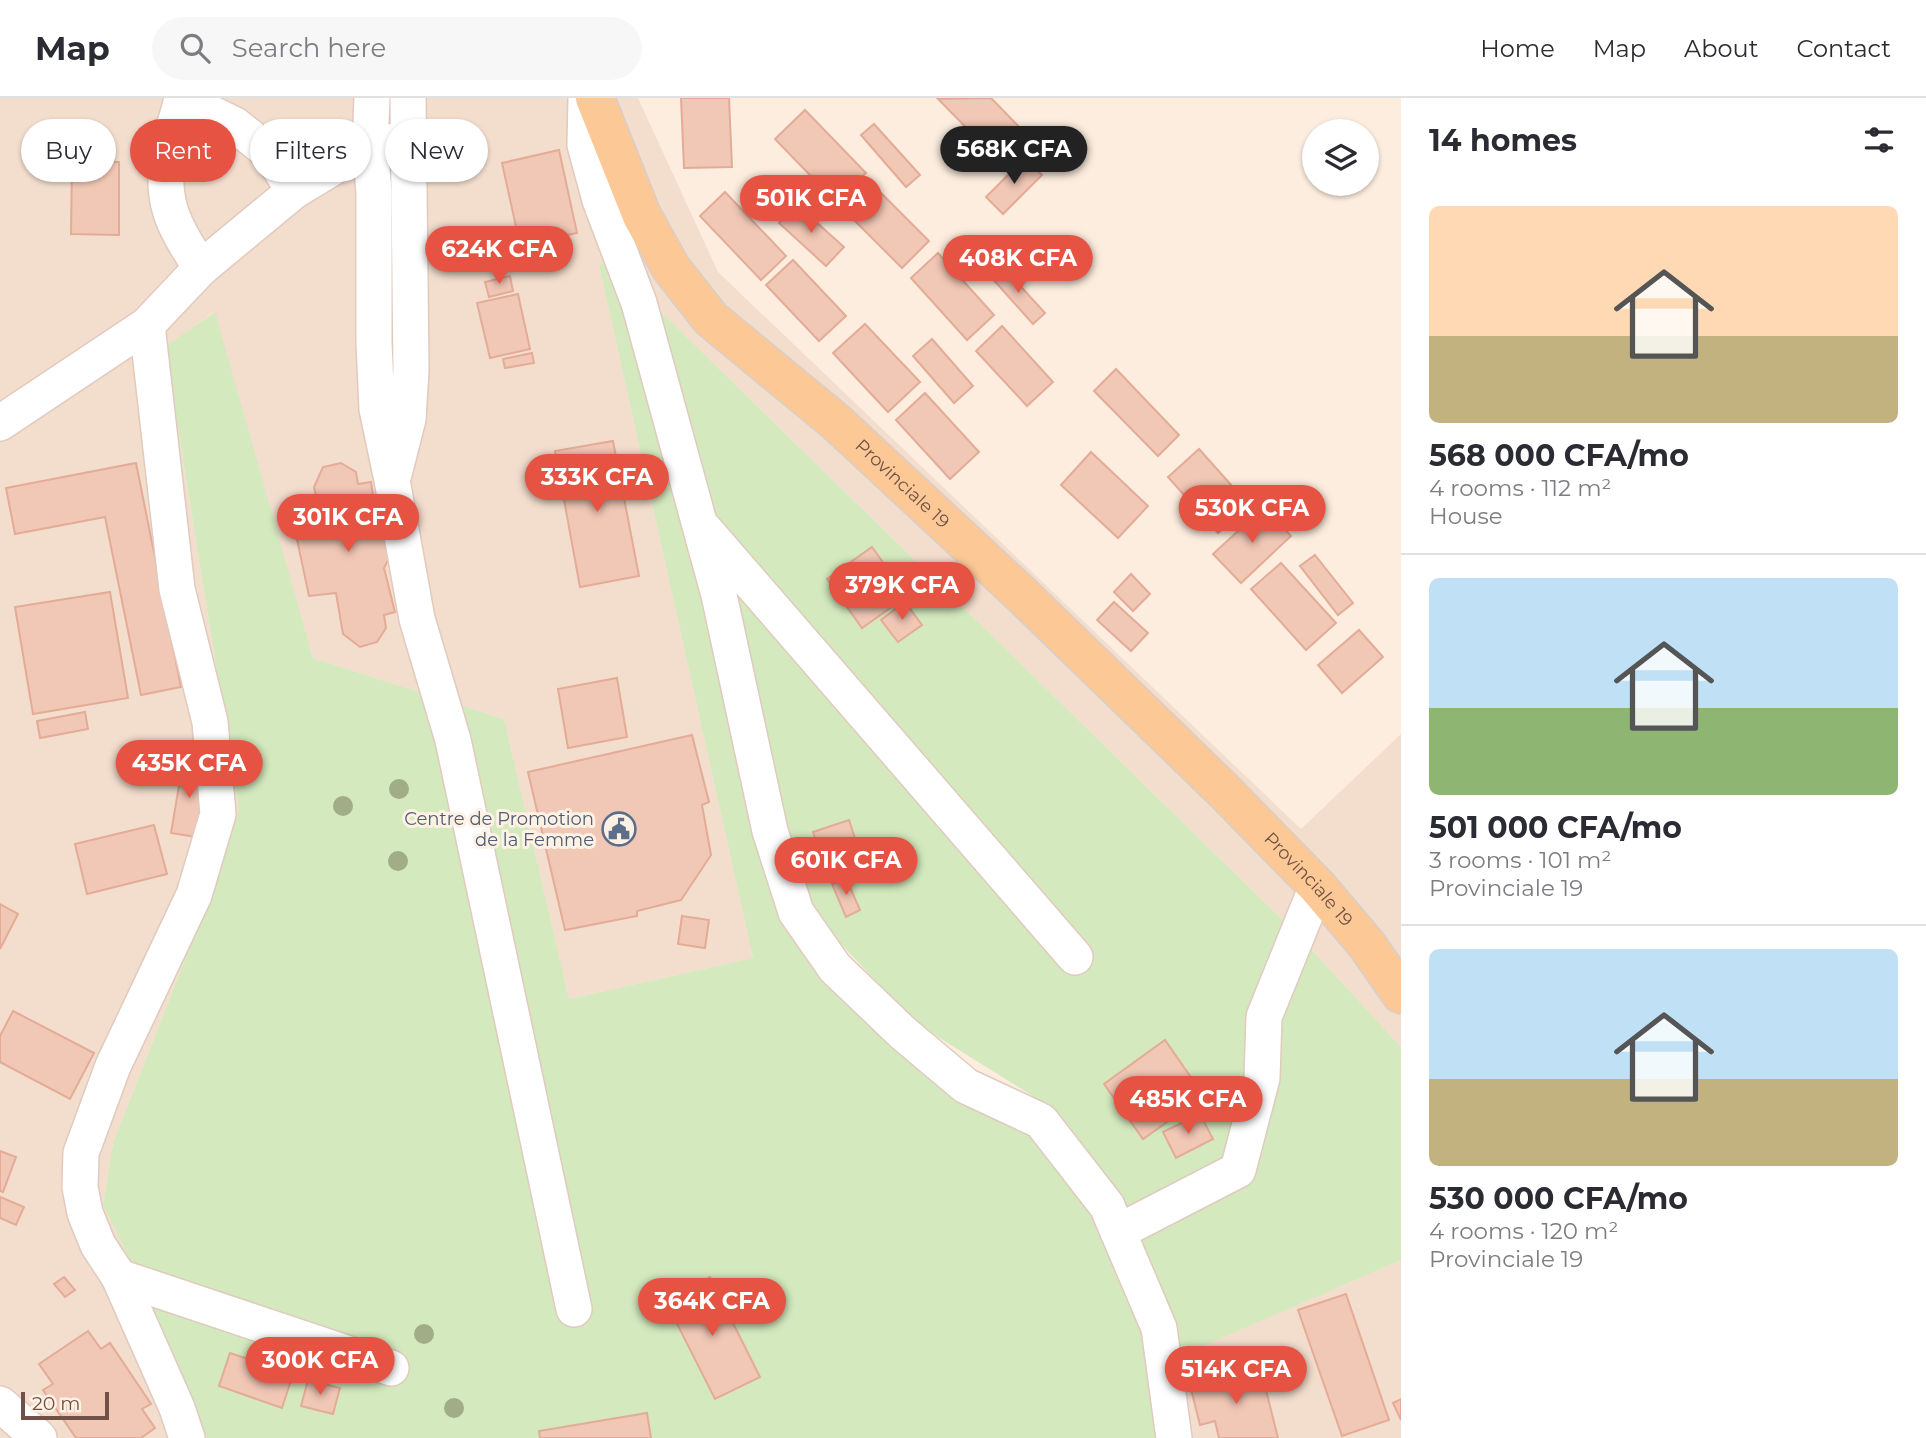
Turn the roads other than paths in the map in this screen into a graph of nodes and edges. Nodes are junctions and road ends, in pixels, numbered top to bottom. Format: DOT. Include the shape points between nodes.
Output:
graph roads {
  1 [pos="372,98"];
  2 [pos="408,98"];
  3 [pos="586,98"];
  4 [pos="595,98"];
  5 [pos="182,99"];
  6 [pos="408,119"];
  7 [pos="371,122"];
  8 [pos="371,157"];
  9 [pos="309,182"];
  10 [pos="409,182"];
  11 [pos="294,191"];
  12 [pos="201,268"];
  13 [pos="147,325"];
  14 [pos="0,423"];
  15 [pos="392,481"];
  16 [pos="698,522"];
  17 [pos="1317,886"];
  18 [pos="1075,957"];
  19 [pos="1401,994"];
  20 [pos="1118,1231"];
  21 [pos="119,1277"];
  22 [pos="574,1309"];
  23 [pos="391,1368"];
  24 [pos="0,1404"];
  25 [pos="30,1435"];
  26 [pos="187,1438"];
  27 [pos="1174,1438"];
  1 -- 7 [label="street"];
  2 -- 6 [label="street"];
  3 -- 16 [label="street" via="585,145 600,200 639,303"];
  4 -- 17 [label="main road, Provinciale 19" via="642,216 671,268 710,319 836,422 1021,594"];
  5 -- 11 [label="street" via="234,125 270,153"];
  5 -- 12 [label="street" via="169,145 165,190 177,229"];
  8 -- 15 [label="street" via="377,409"];
  9 -- 11 [label="street"];
  10 -- 15 [label="street" via="411,370 408,419"];
  11 -- 12 [label="street"];
  12 -- 13 [label="street"];
  13 -- 14 [label="street"];
  13 -- 21 [label="street" via="177,589 210,722 218,814 194,895 113,1066 81,1153 85,1213 98,1245"];
  15 -- 22 [label="street" via="417,619 453,740"];
  16 -- 18 [label="street"];
  16 -- 20 [label="street" via="719,595 771,831 796,912 835,968 903,1033 966,1086 1041,1121 1107,1206"];
  17 -- 19 [label="main road, Provinciale 19"];
  17 -- 20 [label="street" via="1264,1017 1262,1079 1238,1170"];
  20 -- 27 [label="street" via="1159,1328"];
  21 -- 23 [label="street"];
  21 -- 26 [label="street"];
  24 -- 25 [label="street"];
}
